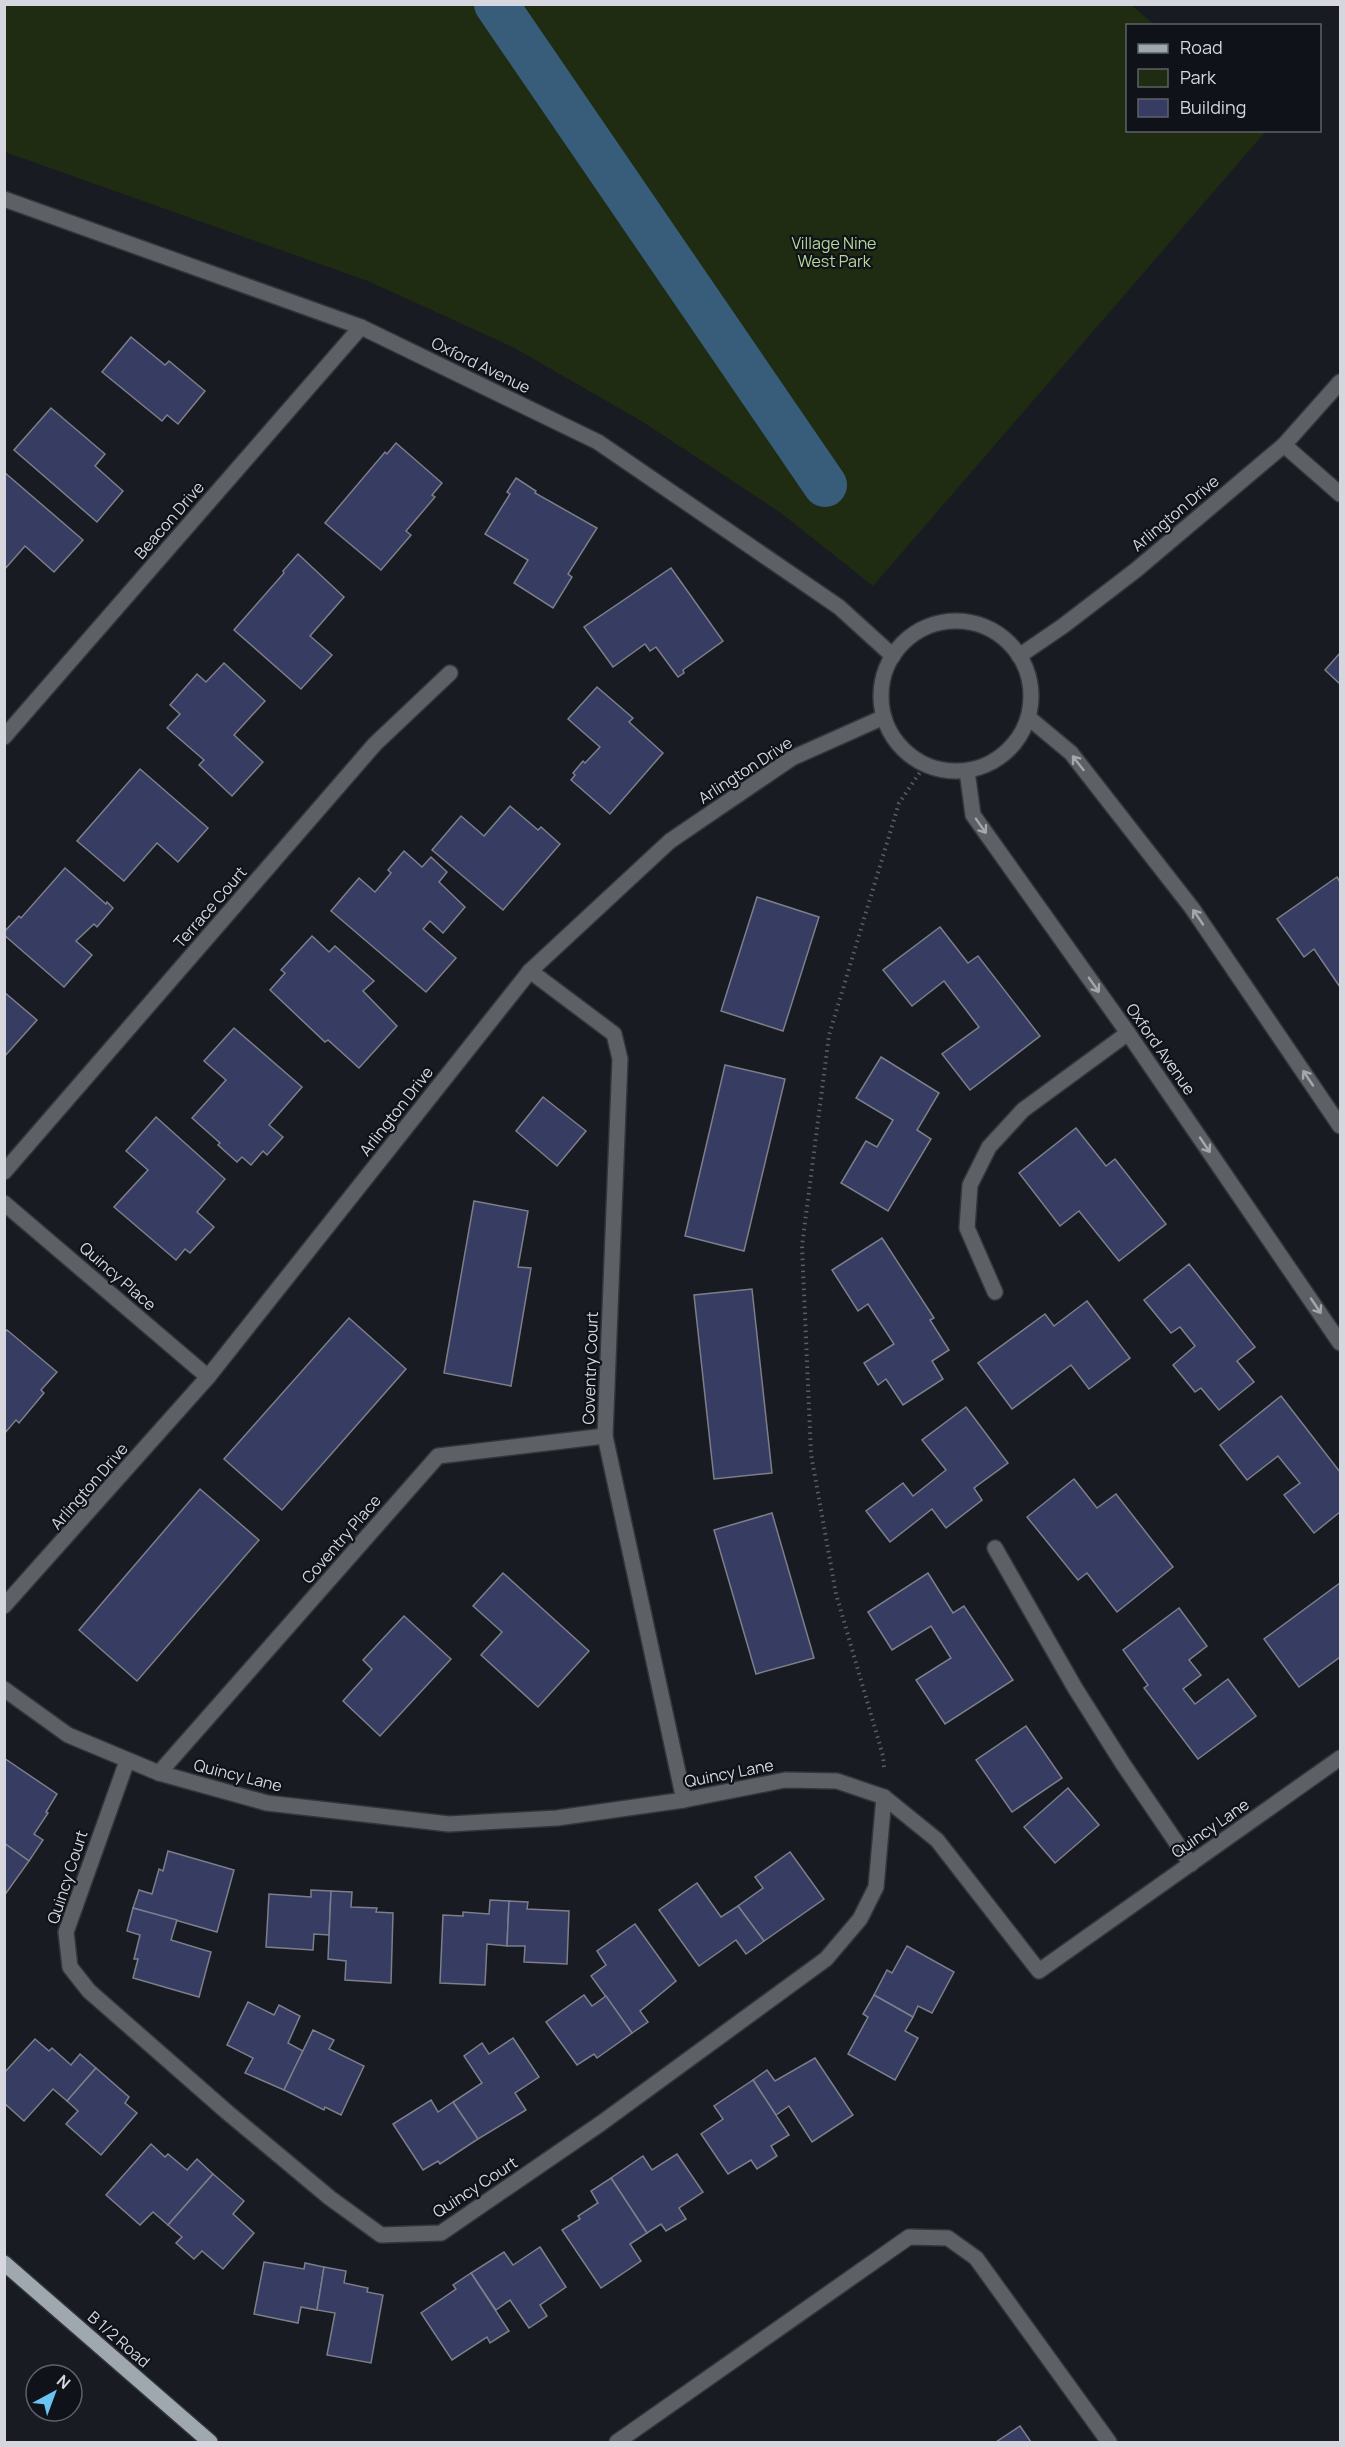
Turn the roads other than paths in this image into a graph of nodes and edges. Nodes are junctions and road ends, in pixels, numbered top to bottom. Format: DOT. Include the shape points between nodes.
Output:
graph roads {
  1 [pos="4,199"];
  2 [pos="361,327"];
  3 [pos="1341,382"];
  4 [pos="1284,445"];
  5 [pos="1341,494"];
  6 [pos="893,656"];
  7 [pos="1019,656"];
  8 [pos="450,673"];
  9 [pos="884,717"];
  10 [pos="1029,718"];
  11 [pos="4,737"];
  12 [pos="967,771"];
  13 [pos="530,971"];
  14 [pos="1128,1033"];
  15 [pos="1341,1126"];
  16 [pos="4,1172"];
  17 [pos="4,1203"];
  18 [pos="995,1292"];
  19 [pos="1341,1343"];
  20 [pos="208,1377"];
  21 [pos="605,1436"];
  22 [pos="995,1548"];
  23 [pos="4,1606"];
  24 [pos="4,1689"];
  25 [pos="1340,1760"];
  26 [pos="127,1761"];
  27 [pos="159,1773"];
  28 [pos="884,1797"];
  29 [pos="684,1800"];
  30 [pos="1191,1864"];
  31 [pos="4,2264"];
  32 [pos="210,2442"];
  33 [pos="617,2442"];
  34 [pos="1109,2442"];
  1 -- 2 [label="street, Oxford Avenue"];
  2 -- 6 [label="street, Oxford Avenue" via="598,442 839,607"];
  2 -- 11 [label="street, Beacon Drive"];
  3 -- 4 [label="street, Arlington Drive"];
  4 -- 5 [label="street"];
  4 -- 7 [label="street, Arlington Drive" via="1136,570"];
  6 -- 7 [label="street" via="907,639 925,627 966,622 987,628"];
  6 -- 9 [label="street" via="884,675"];
  7 -- 10 [label="street" via="1028,675"];
  8 -- 16 [label="street, Terrace Court" via="375,744"];
  9 -- 12 [label="street" via="893,737 925,765 945,771"];
  9 -- 13 [label="street, Arlington Drive" via="792,758 670,841"];
  10 -- 12 [label="street" via="1020,737 1005,753 987,765"];
  15 -- 10 [label="street, one-way" via="1192,908 1071,753"];
  12 -- 14 [label="street, Oxford Avenue, one-way" via="974,815"];
  13 -- 20 [label="street, Arlington Drive"];
  13 -- 21 [label="street, Coventry Court" via="614,1034 620,1059"];
  14 -- 18 [label="street" via="1023,1110 989,1147 970,1185 967,1228"];
  14 -- 19 [label="street, Oxford Avenue, one-way"];
  17 -- 20 [label="street, Quincy Place"];
  20 -- 23 [label="street, Arlington Drive"];
  21 -- 27 [label="street, Coventry Place" via="438,1456"];
  21 -- 29 [label="street, Coventry Court"];
  22 -- 30 [label="street" via="1075,1688"];
  24 -- 26 [label="street, Quincy Lane" via="68,1735"];
  25 -- 30 [label="street, Quincy Lane"];
  26 -- 27 [label="street, Quincy Lane"];
  26 -- 28 [label="street, Quincy Court" via="66,1932 70,1967 89,1991 227,2112 381,2235 441,2233 600,2124 825,1959 860,1919 876,1887"];
  27 -- 29 [label="street, Quincy Lane" via="267,1803 449,1824 557,1818"];
  28 -- 29 [label="street, Quincy Lane" via="837,1781 785,1780"];
  28 -- 30 [label="street, Quincy Lane" via="937,1840 1039,1971"];
  31 -- 32 [label="main road, B 1/2 Road"];
  33 -- 34 [label="street" via="909,2237 948,2238 976,2258"];
}
